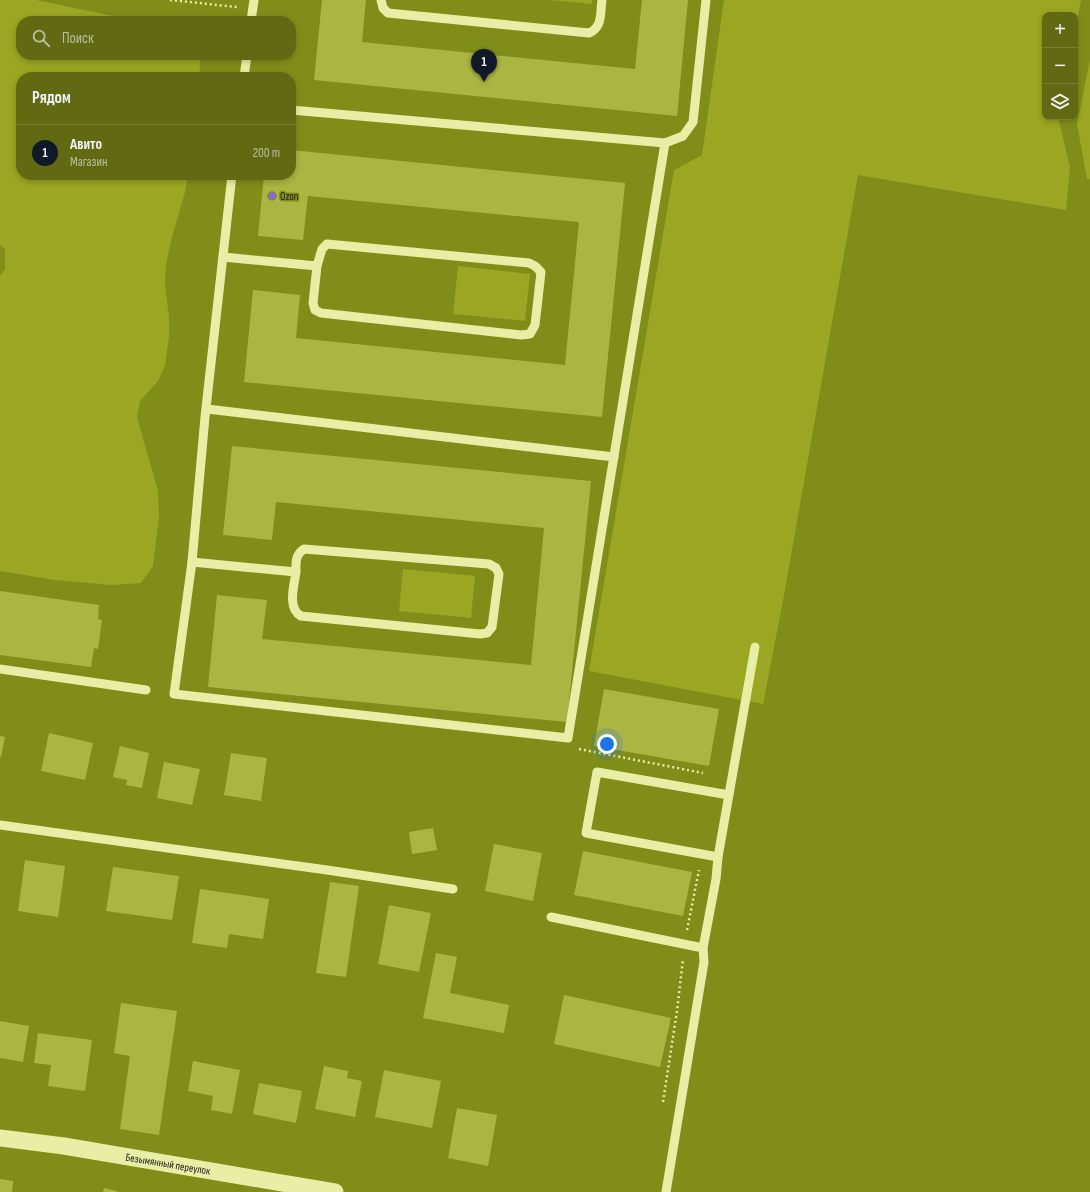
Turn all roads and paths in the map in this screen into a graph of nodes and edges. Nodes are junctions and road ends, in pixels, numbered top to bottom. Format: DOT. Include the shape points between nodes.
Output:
graph roads {
  1 [pos="170,0"];
  2 [pos="381,0"];
  3 [pos="602,0"];
  4 [pos="706,0"];
  5 [pos="254,4"];
  6 [pos="252,16"];
  7 [pos="246,60"];
  8 [pos="245,72"];
  9 [pos="296,110"];
  10 [pos="665,143"];
  11 [pos="231,180"];
  12 [pos="223,257"];
  13 [pos="317,266"];
  14 [pos="207,409"];
  15 [pos="614,457"];
  16 [pos="192,562"];
  17 [pos="296,572"];
  18 [pos="755,647"];
  19 [pos="0,669"];
  20 [pos="146,690"];
  21 [pos="568,738"];
  22 [pos="732,778"];
  23 [pos="729,795"];
  24 [pos="0,825"];
  25 [pos="702,854"];
  26 [pos="718,857"];
  27 [pos="453,889"];
  28 [pos="551,917"];
  29 [pos="685,945"];
  30 [pos="703,948"];
  31 [pos="663,1105"];
  32 [pos="0,1138"];
  33 [pos="336,1192"];
  34 [pos="666,1192"];
  1 -- 5 [label="path"];
  2 -- 3 [label="lane" via="383,8 388,13 589,33 599,25"];
  4 -- 10 [label="lane" via="693,122 683,136"];
  5 -- 6 [label="lane"];
  7 -- 8 [label="lane"];
  9 -- 10 [label="lane"];
  10 -- 15 [label="lane"];
  11 -- 12 [label="lane"];
  12 -- 13 [label="lane"];
  12 -- 14 [label="lane"];
  13 -- 13 [label="lane" via="322,249 327,244 529,263 541,272 535,325 530,334 521,335 321,313 315,310 313,303"];
  14 -- 15 [label="lane"];
  14 -- 16 [label="lane"];
  15 -- 21 [label="lane"];
  16 -- 17 [label="lane"];
  16 -- 21 [label="lane" via="174,694"];
  17 -- 17 [label="lane" via="296,556 304,549 489,564 496,568 499,574 492,627 487,633 480,634 301,616 292,606"];
  18 -- 22 [label="lane"];
  19 -- 20 [label="lane"];
  21 -- 22 [label="path" via="566,747"];
  22 -- 23 [label="lane"];
  23 -- 25 [label="lane" via="597,772 586,833"];
  23 -- 26 [label="lane"];
  24 -- 27 [label="lane"];
  25 -- 26 [label="lane"];
  25 -- 29 [label="path"];
  26 -- 30 [label="lane"];
  28 -- 29 [label="lane"];
  29 -- 30 [label="lane"];
  29 -- 31 [label="path"];
  30 -- 34 [label="lane" via="704,962"];
  32 -- 33 [label="street, Безымянный переулок" via="64,1146"];
}
